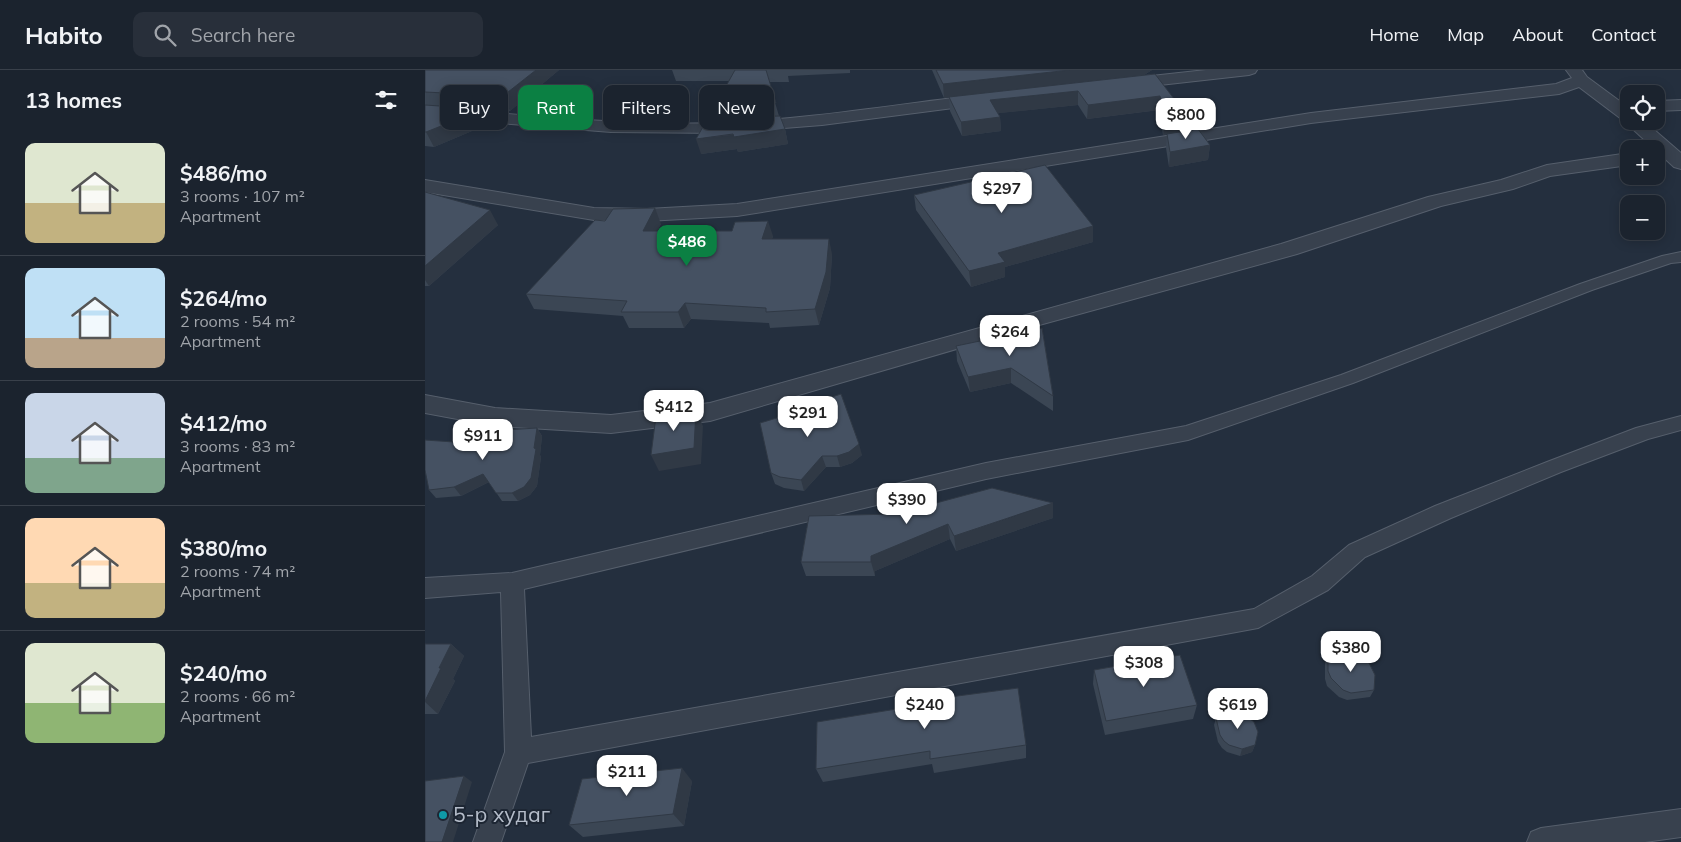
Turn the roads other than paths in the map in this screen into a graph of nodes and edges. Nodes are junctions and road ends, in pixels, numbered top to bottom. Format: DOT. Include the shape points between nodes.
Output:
graph roads {
  1 [pos="1249,70"];
  2 [pos="1577,75"];
  3 [pos="1103,86"];
  4 [pos="1006,97"];
  5 [pos="1681,105"];
  6 [pos="1665,106"];
  7 [pos="1620,107"];
  8 [pos="425,112"];
  9 [pos="1643,130"];
  10 [pos="1672,157"];
  11 [pos="1620,160"];
  12 [pos="425,186"];
  13 [pos="1681,257"];
  14 [pos="425,404"];
  15 [pos="1681,423"];
  16 [pos="513,582"];
  17 [pos="425,588"];
  18 [pos="518,752"];
  19 [pos="1681,823"];
  20 [pos="487,842"];
  21 [pos="1541,842"];
  1 -- 3 [label="street"];
  2 -- 7 [label="street"];
  2 -- 12 [label="street" via="1559,89 1311,118 737,210 594,214"];
  4 -- 8 [label="street" via="768,126 720,128 571,124"];
  5 -- 6 [label="street"];
  9 -- 10 [label="street"];
  11 -- 14 [label="street" via="1547,170 1505,186 1435,201 1289,249 710,412 611,424 495,417"];
  13 -- 16 [label="lane" via="1586,287 1347,378 1188,433 987,471"];
  15 -- 18 [label="lane" via="1643,433 1554,467 1357,551 1320,584 1257,618"];
  16 -- 17 [label="lane"];
  16 -- 18 [label="lane"];
  18 -- 20 [label="lane"];
  19 -- 21 [label="lane"];
}
